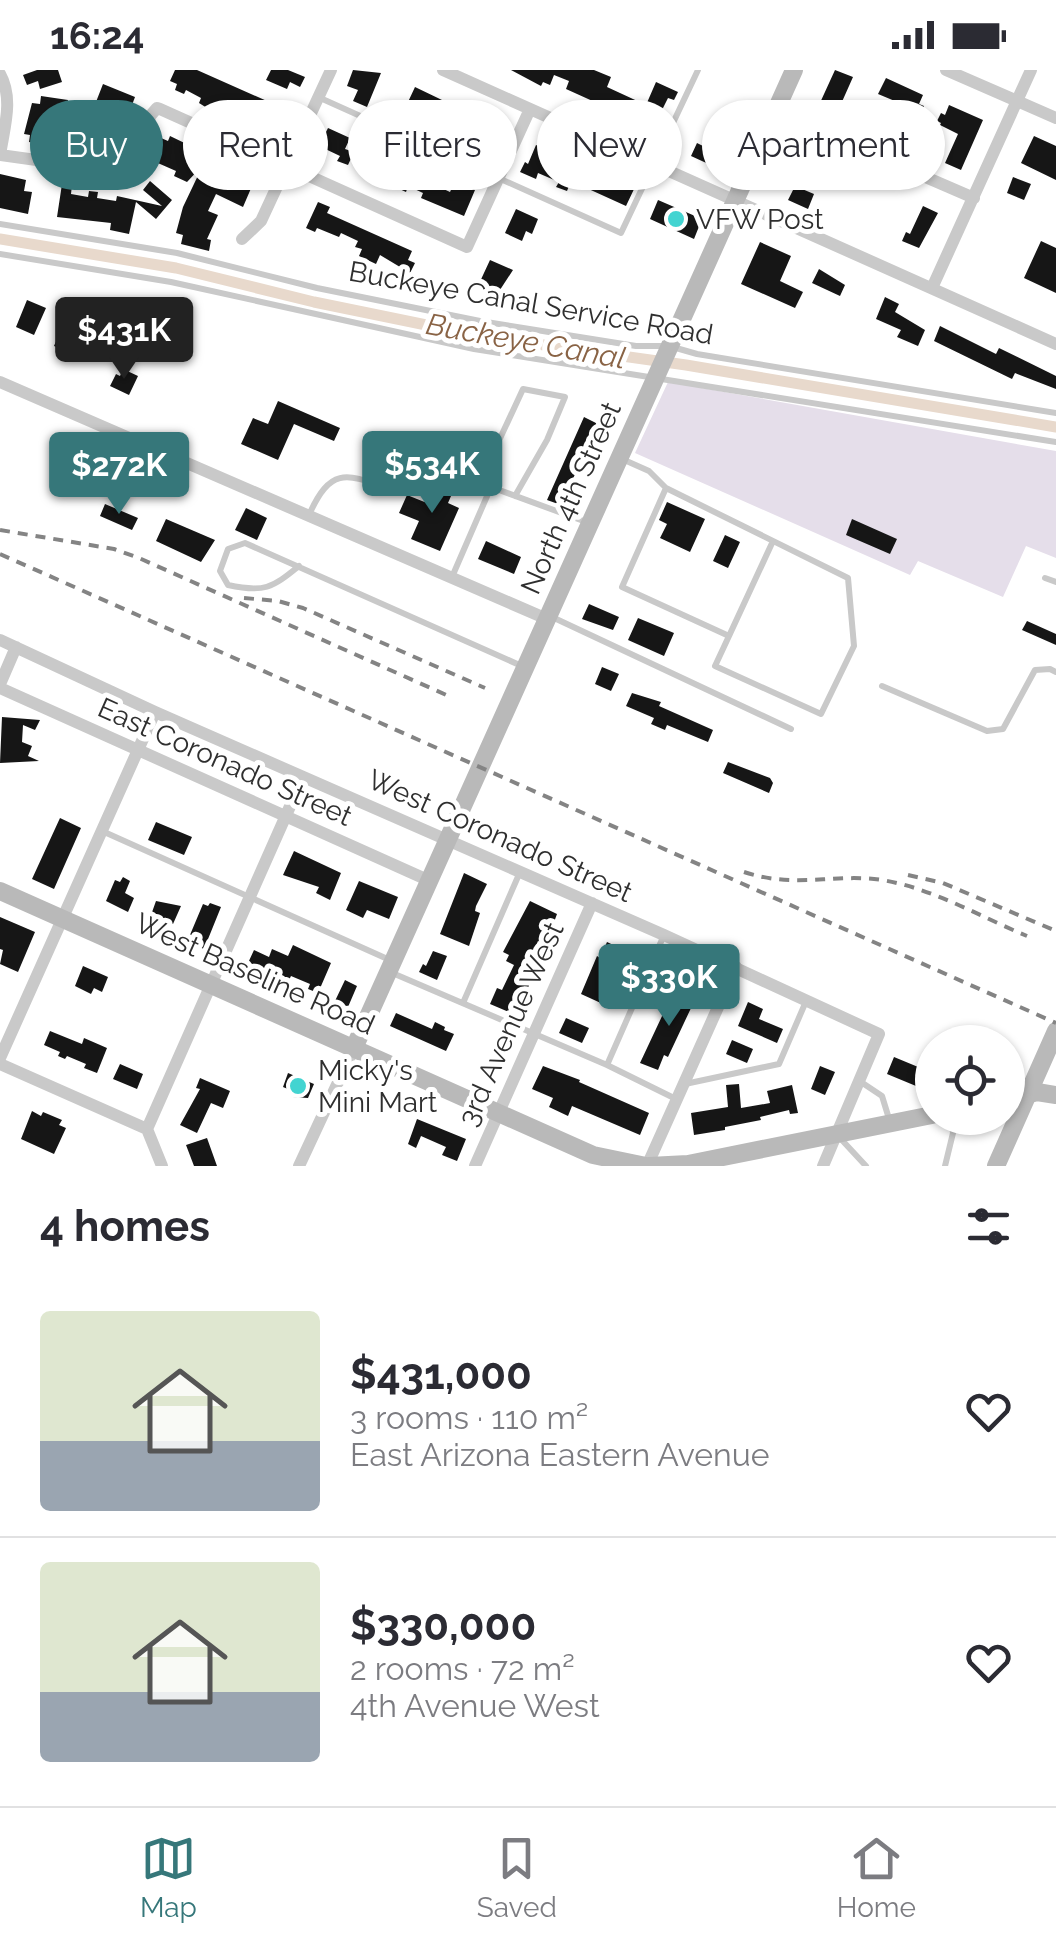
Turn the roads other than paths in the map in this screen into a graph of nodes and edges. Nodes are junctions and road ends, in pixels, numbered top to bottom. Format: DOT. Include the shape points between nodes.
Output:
graph roads {
  1 [pos="330,70"];
  2 [pos="443,70"];
  3 [pos="698,70"];
  4 [pos="794,70"];
  5 [pos="946,70"];
  6 [pos="1031,70"];
  7 [pos="0,74"];
  8 [pos="318,97"];
  9 [pos="317,100"];
  10 [pos="780,100"];
  11 [pos="1017,101"];
  12 [pos="682,104"];
  13 [pos="530,110"];
  14 [pos="348,111"];
  15 [pos="537,113"];
  16 [pos="1056,118"];
  17 [pos="183,120"];
  18 [pos="517,138"];
  19 [pos="0,155"];
  20 [pos="682,178"];
  21 [pos="328,184"];
  22 [pos="945,185"];
  23 [pos="517,188"];
  24 [pos="275,190"];
  25 [pos="493,190"];
  26 [pos="641,190"];
  27 [pos="739,190"];
  28 [pos="974,198"];
  29 [pos="734,202"];
  30 [pos="0,224"];
  31 [pos="242,239"];
  32 [pos="0,254"];
  33 [pos="932,288"];
  34 [pos="1056,344"];
  35 [pos="668,349"];
  36 [pos="657,373"];
  37 [pos="0,382"];
  38 [pos="1056,413"];
  39 [pos="123,435"];
  40 [pos="1056,442"];
  41 [pos="168,455"];
  42 [pos="619,458"];
  43 [pos="490,486"];
  44 [pos="666,488"];
  45 [pos="395,491"];
  46 [pos="516,496"];
  47 [pos="309,516"];
  48 [pos="590,524"];
  49 [pos="773,541"];
  50 [pos="300,566"];
  51 [pos="452,578"];
  52 [pos="1045,578"];
  53 [pos="1056,582"];
  54 [pos="548,617"];
  55 [pos="729,636"];
  56 [pos="0,640"];
  57 [pos="16,647"];
  58 [pos="525,668"];
  59 [pos="1056,672"];
  60 [pos="0,686"];
  61 [pos="882,686"];
  62 [pos="154,712"];
  63 [pos="790,730"];
  64 [pos="136,750"];
  65 [pos="303,777"];
  66 [pos="285,816"];
  67 [pos="102,831"];
  68 [pos="448,840"];
  69 [pos="520,872"];
  70 [pos="430,881"];
  71 [pos="0,891"];
  72 [pos="249,897"];
  73 [pos="592,903"];
  74 [pos="64,920"];
  75 [pos="664,935"];
  76 [pos="391,966"];
  77 [pos="736,967"];
  78 [pos="210,984"];
  79 [pos="807,999"];
  80 [pos="463,1003"];
  81 [pos="1056,1031"];
  82 [pos="534,1034"];
  83 [pos="354,1048"];
  84 [pos="0,1061"];
  85 [pos="607,1065"];
  86 [pos="859,1082"];
  87 [pos="684,1084"];
  88 [pos="1056,1095"];
  89 [pos="1028,1096"];
  90 [pos="1025,1097"];
  91 [pos="677,1100"];
  92 [pos="500,1112"];
  93 [pos="915,1118"];
  94 [pos="891,1123"];
  95 [pos="147,1128"];
  96 [pos="837,1134"];
  97 [pos="953,1135"];
  98 [pos="162,1166"];
  99 [pos="298,1166"];
  100 [pos="476,1166"];
  101 [pos="647,1166"];
  102 [pos="824,1166"];
  103 [pos="866,1166"];
  104 [pos="945,1166"];
  105 [pos="996,1166"];
  1 -- 8 [label="street"];
  2 -- 13 [label="street"];
  3 -- 12 [label="lane"];
  4 -- 10 [label="main road, North 4th Street"];
  5 -- 11 [label="street"];
  6 -- 11 [label="street"];
  7 -- 19 [label="street" via="8,101"];
  8 -- 9 [label="street"];
  8 -- 14 [label="lane"];
  11 -- 16 [label="street"];
  11 -- 28 [label="street"];
  13 -- 15 [label="street"];
  13 -- 18 [label="street"];
  17 -- 19 [label="street" via="157,108 122,172"];
  20 -- 29 [label="street"];
  21 -- 25 [label="street" via="468,246"];
  22 -- 28 [label="street"];
  23 -- 26 [label="lane" via="621,233"];
  24 -- 31 [label="street"];
  27 -- 29 [label="main road, North 4th Street"];
  28 -- 33 [label="street"];
  29 -- 33 [label="street"];
  29 -- 35 [label="main road, North 4th Street"];
  30 -- 35 [label="lane, Buckeye Canal Service Road" via="177,254 480,321"];
  32 -- 36 [label="lane, Buckeye Canal Service Road" via="172,282 474,349"];
  33 -- 34 [label="street"];
  35 -- 36 [label="main road, North 4th Street"];
  35 -- 38 [label="lane, Buckeye Canal Service Road"];
  36 -- 40 [label="lane, Buckeye Canal Service Road"];
  36 -- 42 [label="main road, North 4th Street"];
  37 -- 39 [label="street"];
  39 -- 41 [label="street"];
  39 -- 41 [label="lane" via="117,464 140,480 156,480"];
  41 -- 47 [label="street"];
  42 -- 44 [label="lane" via="649,470"];
  42 -- 48 [label="main road, North 4th Street"];
  43 -- 46 [label="lane"];
  43 -- 46 [label="lane" via="490,460 523,389 565,397"];
  43 -- 51 [label="lane"];
  44 -- 49 [label="lane"];
  44 -- 55 [label="lane" via="622,587"];
  45 -- 47 [label="lane" via="357,478 333,479"];
  46 -- 48 [label="lane"];
  47 -- 51 [label="street"];
  48 -- 54 [label="main road, North 4th Street"];
  49 -- 55 [label="lane"];
  49 -- 55 [label="lane" via="848,578 854,646 821,714 715,666"];
  50 -- 50 [label="lane" via="245,543 228,549 220,570 228,585 254,591 276,585"];
  50 -- 58 [label="lane"];
  51 -- 54 [label="street"];
  52 -- 53 [label="lane"];
  54 -- 58 [label="main road, North 4th Street"];
  54 -- 63 [label="lane"];
  56 -- 57 [label="street, East Coronado Street"];
  57 -- 60 [label="street"];
  57 -- 62 [label="street, East Coronado Street"];
  58 -- 68 [label="main road, North 4th Street"];
  59 -- 61 [label="lane" via="1035,670 1003,728 987,731"];
  60 -- 64 [label="street, East Coronado Street"];
  62 -- 64 [label="street"];
  62 -- 65 [label="street, West Coronado Street"];
  64 -- 66 [label="street, East Coronado Street"];
  64 -- 67 [label="street"];
  65 -- 66 [label="street"];
  65 -- 68 [label="street, West Coronado Street"];
  66 -- 70 [label="street, East Coronado Street"];
  66 -- 72 [label="street"];
  67 -- 72 [label="lane"];
  67 -- 74 [label="street"];
  68 -- 69 [label="street, West Coronado Street"];
  68 -- 70 [label="main road, North 4th Street"];
  69 -- 73 [label="street, West Coronado Street"];
  69 -- 80 [label="lane"];
  70 -- 76 [label="main road, North 4th Street"];
  71 -- 74 [label="main road, West Baseline Road"];
  72 -- 76 [label="lane"];
  72 -- 78 [label="street"];
  73 -- 75 [label="street, West Coronado Street"];
  73 -- 82 [label="street, 3rd Avenue West"];
  74 -- 78 [label="main road, West Baseline Road"];
  74 -- 84 [label="street"];
  75 -- 77 [label="street, West Coronado Street"];
  75 -- 85 [label="lane"];
  76 -- 80 [label="lane"];
  76 -- 83 [label="main road, North 4th Street"];
  77 -- 79 [label="street, West Coronado Street"];
  77 -- 87 [label="street"];
  78 -- 83 [label="main road, West Baseline Road"];
  78 -- 95 [label="street"];
  79 -- 86 [label="street, West Coronado Street" via="879,1034"];
  79 -- 87 [label="lane" via="779,1064"];
  80 -- 82 [label="lane"];
  81 -- 89 [label="main road"];
  82 -- 85 [label="lane"];
  82 -- 92 [label="street, 3rd Avenue West"];
  83 -- 92 [label="main road, West Baseline Road"];
  83 -- 99 [label="street"];
  84 -- 95 [label="street"];
  85 -- 91 [label="lane"];
  86 -- 94 [label="lane" via="882,1096"];
  86 -- 96 [label="street"];
  87 -- 91 [label="street"];
  88 -- 89 [label="main road"];
  89 -- 90 [label="main road"];
  89 -- 105 [label="main road"];
  91 -- 101 [label="street"];
  92 -- 100 [label="street, 3rd Avenue West"];
  92 -- 101 [label="main road, West Baseline Road" via="593,1155"];
  93 -- 94 [label="main road, West Baseline Road"];
  94 -- 96 [label="main road, West Baseline Road"];
  95 -- 98 [label="street"];
  96 -- 101 [label="main road, West Baseline Road"];
  96 -- 102 [label="street"];
  96 -- 103 [label="lane"];
  97 -- 104 [label="lane"];
}
